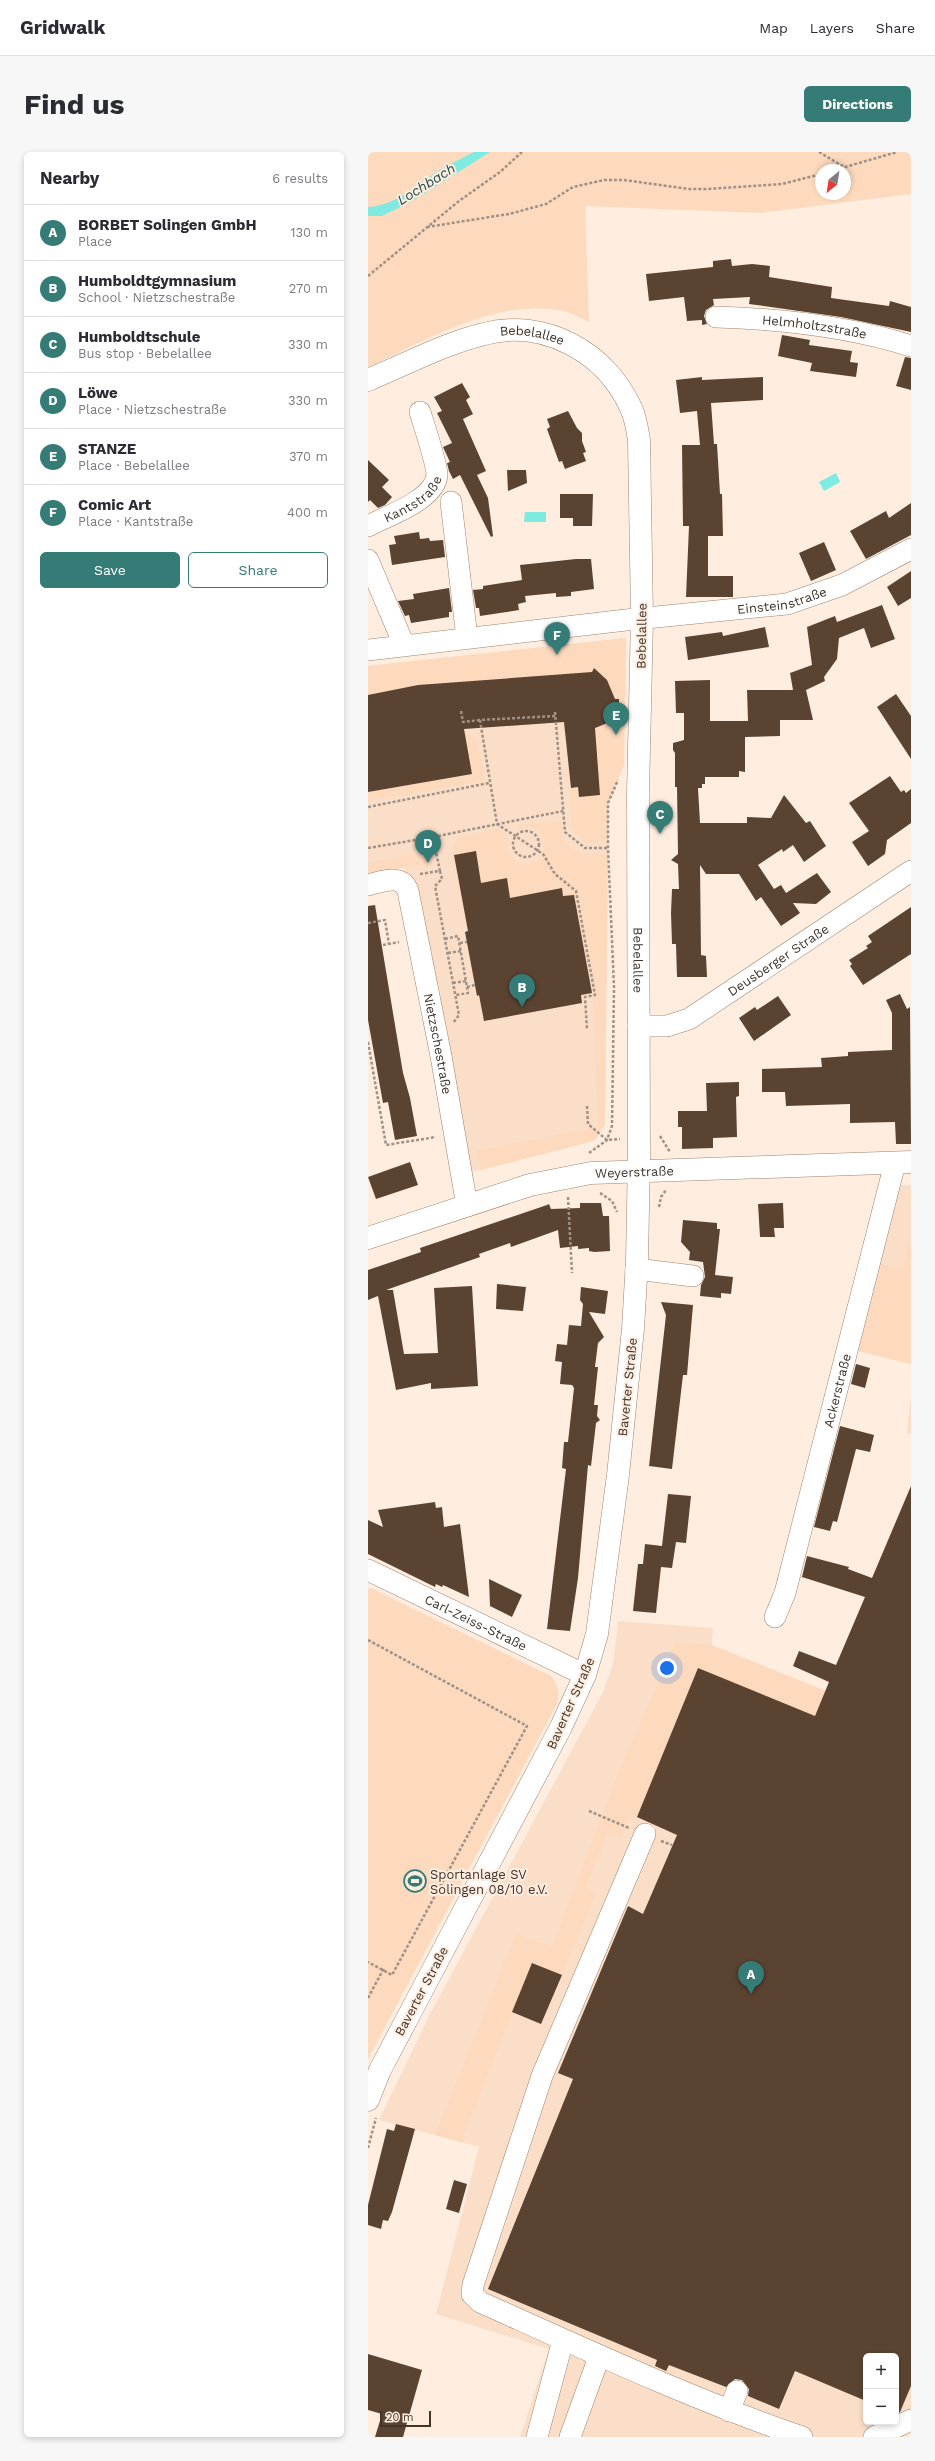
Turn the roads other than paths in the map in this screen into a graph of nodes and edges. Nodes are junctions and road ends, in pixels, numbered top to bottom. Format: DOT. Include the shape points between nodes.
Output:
graph roads {
  1 [pos="716,317"];
  2 [pos="911,346"];
  3 [pos="368,380"];
  4 [pos="420,412"];
  5 [pos="451,502"];
  6 [pos="368,526"];
  7 [pos="911,549"];
  8 [pos="368,560"];
  9 [pos="642,618"];
  10 [pos="467,638"];
  11 [pos="404,645"];
  12 [pos="368,650"];
  13 [pos="911,871"];
  14 [pos="368,884"];
  15 [pos="638,1026"];
  16 [pos="903,1162"];
  17 [pos="639,1170"];
  18 [pos="467,1206"];
  19 [pos="368,1238"];
  20 [pos="636,1269"];
  21 [pos="693,1276"];
  22 [pos="368,1570"];
  23 [pos="775,1617"];
  24 [pos="585,1675"];
  25 [pos="645,1834"];
  26 [pos="368,2100"];
  27 [pos="563,2340"];
  28 [pos="599,2357"];
  29 [pos="737,2391"];
  30 [pos="729,2411"];
  31 [pos="911,2420"];
  32 [pos="537,2437"];
  33 [pos="570,2437"];
  34 [pos="802,2437"];
  35 [pos="874,2437"];
  1 -- 2 [label="street, Helmholtzstraße" via="772,319 856,331"];
  3 -- 9 [label="main road, Bebelallee" via="474,337 509,330 536,332 561,340 596,360 624,394 635,418 639,440"];
  4 -- 6 [label="street, Kantstraße" via="437,474 434,486 424,497"];
  5 -- 10 [label="street"];
  7 -- 9 [label="street, Einsteinstraße" via="848,582 787,604"];
  8 -- 11 [label="street"];
  9 -- 10 [label="street"];
  9 -- 15 [label="main road, Bebelallee" via="638,794"];
  10 -- 11 [label="street"];
  11 -- 12 [label="street"];
  13 -- 15 [label="street, Deusberger Straße" via="689,1019 667,1026"];
  14 -- 18 [label="street, Nietzschestraße" via="396,879 404,883 408,891 441,1056"];
  15 -- 17 [label="main road, Bebelallee"];
  16 -- 17 [label="main road, Weyerstraße"];
  16 -- 23 [label="street, Ackerstraße" via="785,1593"];
  17 -- 18 [label="main road, Weyerstraße" via="591,1173 544,1182"];
  17 -- 20 [label="main road, Baverter Straße"];
  18 -- 19 [label="main road, Weyerstraße"];
  20 -- 21 [label="street"];
  20 -- 24 [label="main road, Baverter Straße" via="633,1330 610,1547 597,1634"];
  22 -- 24 [label="street, Carl-Zeiss-Straße"];
  24 -- 26 [label="main road, Baverter Straße" via="561,1727 406,2021"];
  25 -- 27 [label="street" via="542,2076 472,2292 480,2302"];
  27 -- 28 [label="street"];
  27 -- 32 [label="street"];
  28 -- 30 [label="street"];
  28 -- 33 [label="street"];
  29 -- 30 [label="street"];
  30 -- 34 [label="street"];
  31 -- 35 [label="street"];
}
